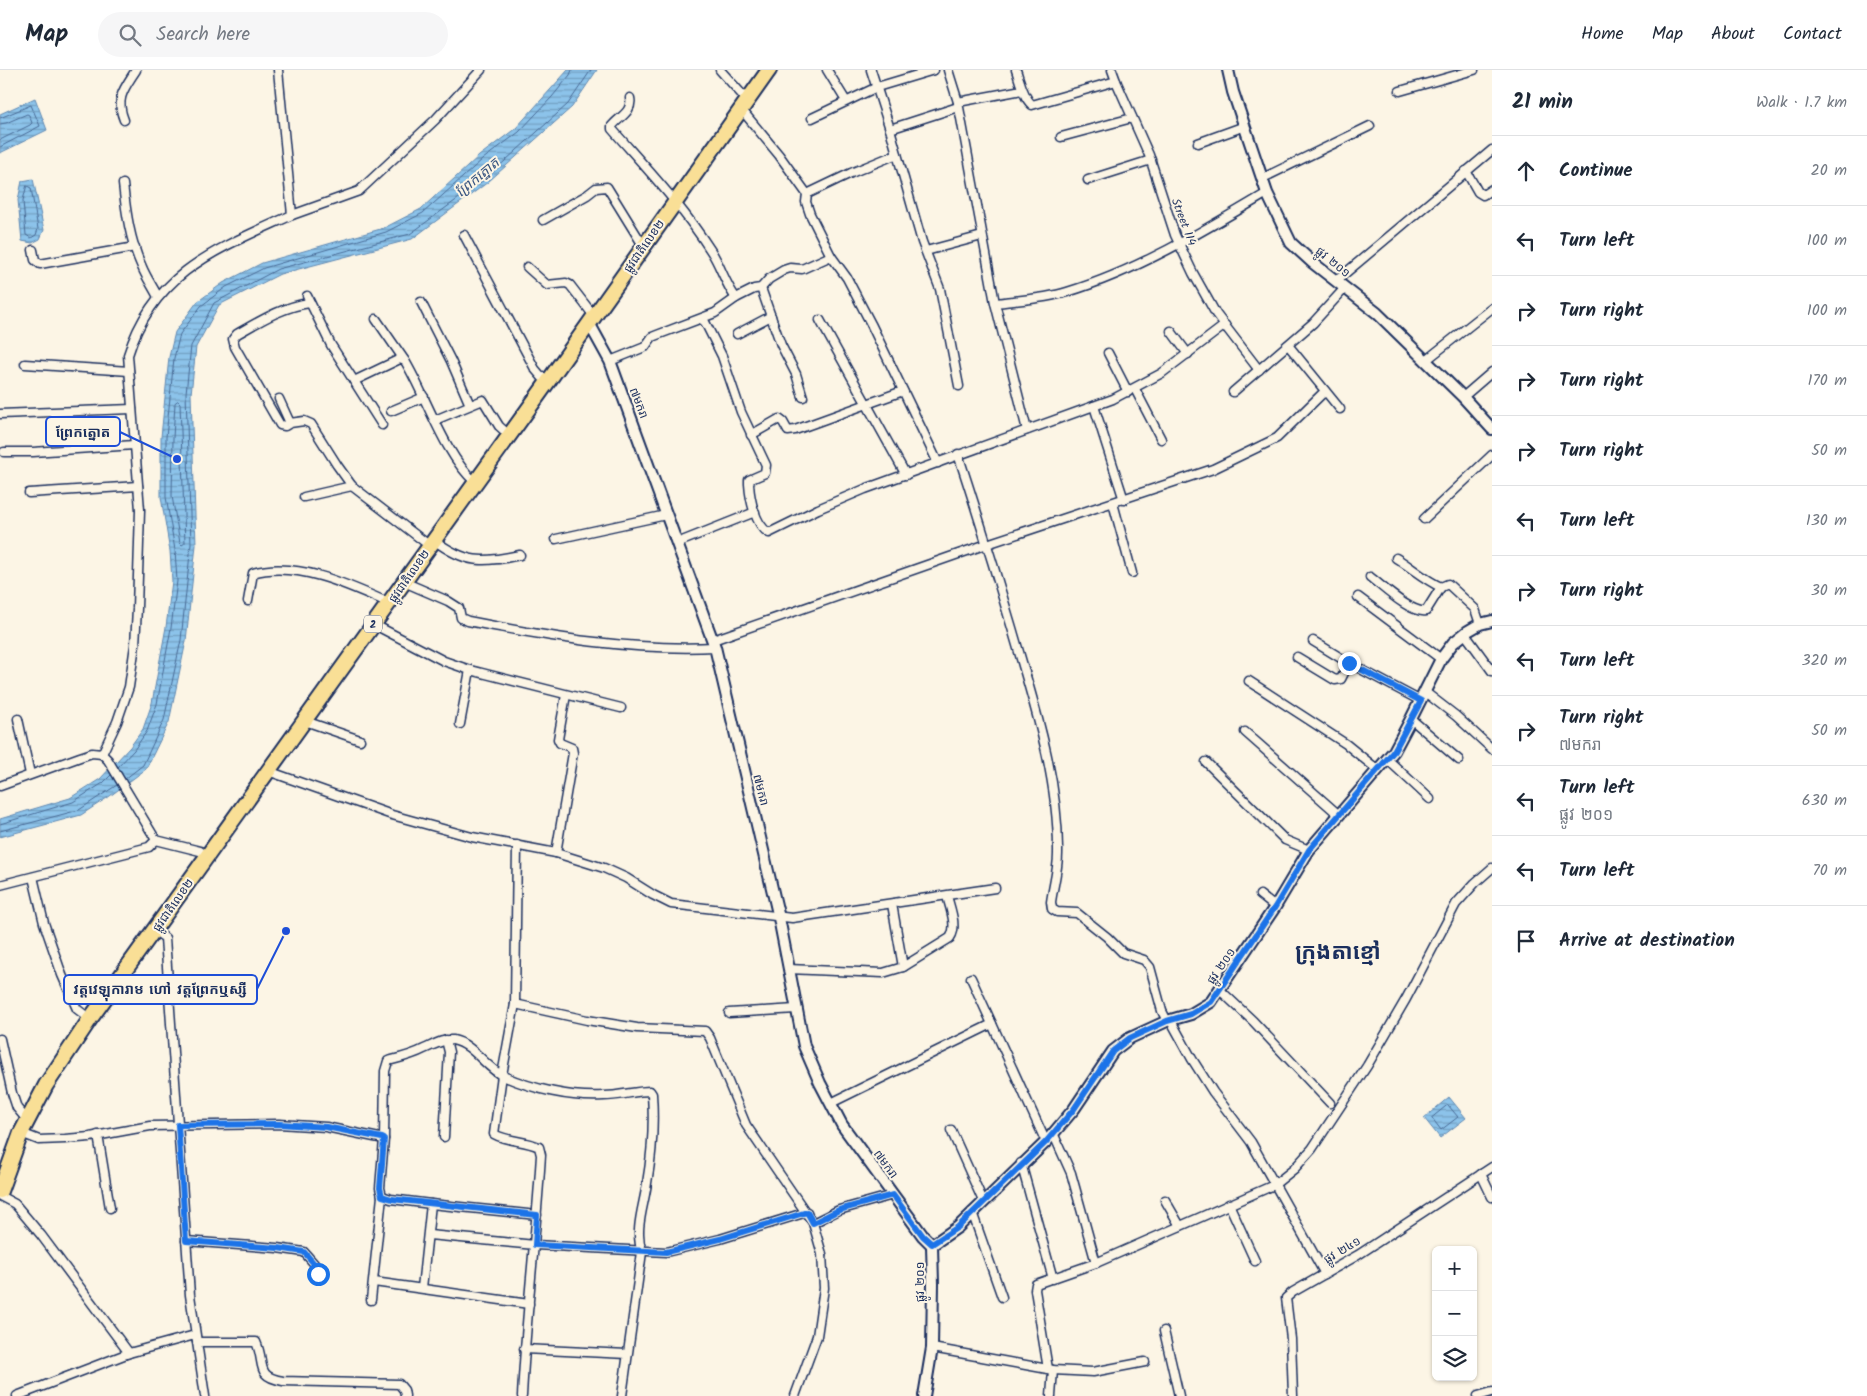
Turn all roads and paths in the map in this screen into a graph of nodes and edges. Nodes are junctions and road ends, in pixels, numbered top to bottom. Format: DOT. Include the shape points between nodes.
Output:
graph roads {
  1 [pos="136,70"];
  2 [pos="278,70"];
  3 [pos="481,70"];
  4 [pos="720,70"];
  5 [pos="769,70"];
  6 [pos="827,70"];
  7 [pos="871,70"];
  8 [pos="934,70"];
  9 [pos="948,70"];
  10 [pos="1016,70"];
  11 [pos="1112,70"];
  12 [pos="1228,70"];
  13 [pos="1474,70"];
  14 [pos="1116,81"];
  15 [pos="877,87"];
  16 [pos="1022,90"];
  17 [pos="1400,91"];
  18 [pos="630,98"];
  19 [pos="846,101"];
  20 [pos="744,104"];
  21 [pos="958,104"];
  22 [pos="812,118"];
  23 [pos="1132,118"];
  24 [pos="124,120"];
  25 [pos="1245,126"];
  26 [pos="1370,126"];
  27 [pos="890,130"];
  28 [pos="1061,137"];
  29 [pos="1198,143"];
  30 [pos="1492,150"];
  31 [pos="897,154"];
  32 [pos="1151,160"];
  33 [pos="1466,171"];
  34 [pos="1263,178"];
  35 [pos="1088,180"];
  36 [pos="123,184"];
  37 [pos="1492,189"];
  38 [pos="1267,193"];
  39 [pos="806,194"];
  40 [pos="675,202"];
  41 [pos="292,215"];
  42 [pos="543,220"];
  43 [pos="464,235"];
  44 [pos="982,236"];
  45 [pos="1178,243"];
  46 [pos="134,247"];
  47 [pos="644,247"];
  48 [pos="33,250"];
  49 [pos="926,251"];
  50 [pos="831,256"];
  51 [pos="527,267"];
  52 [pos="1336,281"];
  53 [pos="761,288"];
  54 [pos="1345,288"];
  55 [pos="158,297"];
  56 [pos="736,298"];
  57 [pos="420,302"];
  58 [pos="995,303"];
  59 [pos="1492,308"];
  60 [pos="771,316"];
  61 [pos="376,319"];
  62 [pos="702,319"];
  63 [pos="592,320"];
  64 [pos="820,320"];
  65 [pos="1224,325"];
  66 [pos="1171,331"];
  67 [pos="737,334"];
  68 [pos="1288,345"];
  69 [pos="1108,353"];
  70 [pos="1188,354"];
  71 [pos="405,361"];
  72 [pos="1425,361"];
  73 [pos="610,362"];
  74 [pos="25,364"];
  75 [pos="1259,370"];
  76 [pos="129,371"];
  77 [pos="1492,372"];
  78 [pos="354,381"];
  79 [pos="547,383"];
  80 [pos="959,386"];
  81 [pos="1132,390"];
  82 [pos="1325,390"];
  83 [pos="903,391"];
  84 [pos="1234,392"];
  85 [pos="424,397"];
  86 [pos="802,397"];
  87 [pos="1463,397"];
  88 [pos="279,399"];
  89 [pos="470,405"];
  90 [pos="867,405"];
  91 [pos="1094,406"];
  92 [pos="132,409"];
  93 [pos="1340,409"];
  94 [pos="391,412"];
  95 [pos="0,414"];
  96 [pos="435,420"];
  97 [pos="290,423"];
  98 [pos="382,425"];
  99 [pos="1490,425"];
  100 [pos="1027,430"];
  101 [pos="509,435"];
  102 [pos="751,435"];
  103 [pos="1161,439"];
  104 [pos="134,444"];
  105 [pos="4,452"];
  106 [pos="958,454"];
  107 [pos="1492,455"];
  108 [pos="938,463"];
  109 [pos="906,475"];
  110 [pos="476,482"];
  111 [pos="138,486"];
  112 [pos="352,486"];
  113 [pos="29,494"];
  114 [pos="304,497"];
  115 [pos="1124,500"];
  116 [pos="1113,503"];
  117 [pos="755,512"];
  118 [pos="666,515"];
  119 [pos="1424,519"];
  120 [pos="556,539"];
  121 [pos="432,543"];
  122 [pos="677,543"];
  123 [pos="988,544"];
  124 [pos="520,555"];
  125 [pos="1396,558"];
  126 [pos="1132,573"];
  127 [pos="1370,577"];
  128 [pos="404,582"];
  129 [pos="1441,587"];
  130 [pos="1358,597"];
  131 [pos="248,600"];
  132 [pos="389,603"];
  133 [pos="1492,621"];
  134 [pos="373,624"];
  135 [pos="1480,624"];
  136 [pos="1465,634"];
  137 [pos="1314,641"];
  138 [pos="714,644"];
  139 [pos="1297,657"];
  140 [pos="1441,659"];
  141 [pos="1349,663"];
  142 [pos="470,670"];
  143 [pos="1492,671"];
  144 [pos="1248,681"];
  145 [pos="566,695"];
  146 [pos="1423,697"];
  147 [pos="622,708"];
  148 [pos="18,719"];
  149 [pos="1412,720"];
  150 [pos="305,721"];
  151 [pos="460,724"];
  152 [pos="1245,732"];
  153 [pos="360,740"];
  154 [pos="1492,748"];
  155 [pos="102,754"];
  156 [pos="1387,759"];
  157 [pos="1459,760"];
  158 [pos="1206,762"];
  159 [pos="1378,770"];
  160 [pos="268,771"];
  161 [pos="30,774"];
  162 [pos="0,786"];
  163 [pos="1430,799"];
  164 [pos="1338,815"];
  165 [pos="156,840"];
  166 [pos="516,845"];
  167 [pos="1309,850"];
  168 [pos="556,853"];
  169 [pos="208,856"];
  170 [pos="1490,872"];
  171 [pos="33,877"];
  172 [pos="0,885"];
  173 [pos="995,888"];
  174 [pos="1260,895"];
  175 [pos="947,896"];
  176 [pos="892,904"];
  177 [pos="1275,907"];
  178 [pos="779,918"];
  179 [pos="155,930"];
  180 [pos="904,967"];
  181 [pos="788,968"];
  182 [pos="971,978"];
  183 [pos="1220,990"];
  184 [pos="515,1004"];
  185 [pos="796,1009"];
  186 [pos="730,1013"];
  187 [pos="90,1019"];
  188 [pos="1169,1021"];
  189 [pos="992,1024"];
  190 [pos="0,1039"];
  191 [pos="446,1040"];
  192 [pos="502,1075"];
  193 [pos="831,1103"];
  194 [pos="1330,1103"];
  195 [pos="27,1120"];
  196 [pos="178,1125"];
  197 [pos="951,1130"];
  198 [pos="1053,1133"];
  199 [pos="21,1134"];
  200 [pos="98,1136"];
  201 [pos="444,1137"];
  202 [pos="384,1139"];
  203 [pos="1046,1142"];
  204 [pos="1022,1163"];
  205 [pos="1492,1167"];
  206 [pos="1481,1174"];
  207 [pos="1274,1184"];
  208 [pos="0,1191"];
  209 [pos="893,1195"];
  210 [pos="0,1196"];
  211 [pos="382,1196"];
  212 [pos="1492,1197"];
  213 [pos="1165,1200"];
  214 [pos="984,1201"];
  215 [pos="431,1204"];
  216 [pos="1229,1204"];
  217 [pos="110,1208"];
  218 [pos="807,1212"];
  219 [pos="972,1212"];
  220 [pos="537,1215"];
  221 [pos="813,1223"];
  222 [pos="1180,1226"];
  223 [pos="429,1235"];
  224 [pos="186,1241"];
  225 [pos="932,1244"];
  226 [pos="535,1245"];
  227 [pos="642,1252"];
  228 [pos="1255,1261"];
  229 [pos="1096,1263"];
  230 [pos="318,1274"];
  231 [pos="1325,1274"];
  232 [pos="1053,1279"];
  233 [pos="374,1282"];
  234 [pos="422,1288"];
  235 [pos="1002,1297"];
  236 [pos="372,1300"];
  237 [pos="529,1304"];
  238 [pos="1164,1331"];
  239 [pos="196,1338"];
  240 [pos="932,1348"];
  241 [pos="524,1349"];
  242 [pos="129,1353"];
  243 [pos="627,1354"];
  244 [pos="1145,1362"];
  245 [pos="1051,1370"];
  246 [pos="1492,1392"];
  247 [pos="17,1396"];
  248 [pos="205,1396"];
  249 [pos="405,1396"];
  250 [pos="522,1396"];
  251 [pos="622,1396"];
  252 [pos="795,1396"];
  253 [pos="924,1396"];
  254 [pos="1050,1396"];
  255 [pos="1179,1396"];
  256 [pos="1293,1396"];
  257 [pos="1478,1396"];
  1 -- 24 [label="street" via="119,105"];
  2 -- 41 [label="street"];
  3 -- 41 [label="street" via="435,120 359,191"];
  4 -- 20 [label="street"];
  5 -- 20 [label="highway, ផ្លូវជាតិលេខ២ / 2"];
  6 -- 19 [label="street"];
  7 -- 15 [label="street"];
  8 -- 15 [label="street"];
  9 -- 21 [label="street"];
  10 -- 16 [label="street"];
  11 -- 14 [label="street, Street 114"];
  12 -- 25 [label="street, ផ្លូវ ២០១"];
  13 -- 17 [label="street"];
  14 -- 16 [label="street" via="1032,105"];
  14 -- 23 [label="street, Street 114"];
  15 -- 19 [label="street"];
  15 -- 27 [label="street"];
  16 -- 21 [label="street"];
  18 -- 40 [label="street" via="628,111 612,129"];
  19 -- 22 [label="street"];
  20 -- 39 [label="street"];
  20 -- 40 [label="highway, ផ្លូវជាតិលេខ២ / 2"];
  21 -- 27 [label="street"];
  21 -- 44 [label="street"];
  23 -- 28 [label="street"];
  23 -- 32 [label="street, Street 114"];
  25 -- 29 [label="street"];
  25 -- 34 [label="street, ផ្លូវ ២០១"];
  26 -- 34 [label="street"];
  27 -- 31 [label="street"];
  30 -- 33 [label="street"];
  31 -- 39 [label="street"];
  31 -- 49 [label="street"];
  32 -- 35 [label="street"];
  32 -- 45 [label="street, Street 114"];
  33 -- 37 [label="street" via="1478,192 1483,195"];
  33 -- 52 [label="street"];
  34 -- 38 [label="street, ផ្លូវ ២០១"];
  36 -- 46 [label="street"];
  38 -- 45 [label="street"];
  38 -- 52 [label="street, ផ្លូវ ២០១" via="1291,243"];
  39 -- 50 [label="street" via="810,214"];
  40 -- 47 [label="highway, ផ្លូវជាតិលេខ២ / 2"];
  40 -- 56 [label="street" via="712,251"];
  41 -- 55 [label="street" via="200,259"];
  42 -- 47 [label="street" via="596,188 607,187"];
  43 -- 79 [label="street" via="534,369"];
  44 -- 49 [label="street"];
  44 -- 58 [label="street"];
  45 -- 58 [label="street" via="1093,283 1066,292"];
  45 -- 65 [label="street, Street 114"];
  46 -- 48 [label="street" via="40,264 35,260"];
  46 -- 55 [label="street"];
  47 -- 63 [label="highway, ផ្លូវជាតិលេខ២ / 2"];
  49 -- 80 [label="street" via="940,289"];
  50 -- 53 [label="street" via="802,269 784,270"];
  50 -- 83 [label="street" via="847,278"];
  51 -- 63 [label="street" via="547,285 570,284"];
  52 -- 54 [label="street, ផ្លូវ ២០១"];
  53 -- 56 [label="street"];
  53 -- 60 [label="street"];
  54 -- 68 [label="street" via="1314,323"];
  54 -- 72 [label="street, ផ្លូវ ២០១" via="1377,313"];
  55 -- 76 [label="street" via="134,335 128,355"];
  56 -- 62 [label="street"];
  57 -- 89 [label="street"];
  58 -- 100 [label="street"];
  59 -- 72 [label="street"];
  60 -- 67 [label="street"];
  60 -- 86 [label="street" via="796,374"];
  61 -- 71 [label="street"];
  62 -- 73 [label="street" via="652,337 645,347"];
  62 -- 102 [label="street" via="722,356"];
  63 -- 73 [label="street, ៧មករា"];
  63 -- 79 [label="highway, ផ្លូវជាតិលេខ២ / 2"];
  64 -- 90 [label="street"];
  65 -- 70 [label="street"];
  65 -- 75 [label="street, Street 114"];
  66 -- 70 [label="street"];
  68 -- 75 [label="street"];
  68 -- 82 [label="street"];
  69 -- 81 [label="street"];
  70 -- 81 [label="street"];
  71 -- 78 [label="street" via="400,359"];
  71 -- 85 [label="street"];
  72 -- 87 [label="street, ផ្លូវ ២០១"];
  73 -- 118 [label="street, ៧មករា"];
  74 -- 76 [label="street"];
  75 -- 84 [label="street"];
  76 -- 92 [label="street"];
  77 -- 87 [label="street"];
  78 -- 97 [label="street" via="309,300 275,313 237,334 233,339 235,346 280,425"];
  78 -- 98 [label="street"];
  79 -- 101 [label="highway, ផ្លូវជាតិលេខ២ / 2"];
  81 -- 91 [label="street"];
  81 -- 103 [label="street"];
  82 -- 93 [label="street"];
  82 -- 115 [label="street" via="1277,438 1259,448 1213,469"];
  83 -- 90 [label="street"];
  83 -- 108 [label="street"];
  85 -- 94 [label="street"];
  85 -- 96 [label="street"];
  87 -- 99 [label="street, ផ្លូវ ២០១"];
  88 -- 97 [label="street"];
  89 -- 96 [label="street"];
  89 -- 101 [label="street" via="483,400"];
  90 -- 102 [label="street" via="791,431 778,419"];
  90 -- 109 [label="street"];
  91 -- 100 [label="street"];
  91 -- 115 [label="street"];
  92 -- 95 [label="street"];
  92 -- 104 [label="street"];
  96 -- 110 [label="street" via="464,472"];
  97 -- 112 [label="street" via="304,421 311,424"];
  100 -- 106 [label="street"];
  101 -- 110 [label="highway, ផ្លូវជាតិលេខ២ / 2"];
  102 -- 117 [label="street" via="767,469 750,480"];
  104 -- 105 [label="street"];
  104 -- 111 [label="street"];
  106 -- 108 [label="street"];
  106 -- 123 [label="street"];
  107 -- 119 [label="street"];
  108 -- 109 [label="street"];
  109 -- 117 [label="street" via="828,504 769,533"];
  110 -- 121 [label="highway, ផ្លូវជាតិលេខ២ / 2"];
  111 -- 113 [label="street"];
  111 -- 155 [label="street" via="138,598 134,653 129,687 118,722"];
  112 -- 114 [label="street"];
  112 -- 121 [label="street"];
  115 -- 116 [label="street"];
  116 -- 123 [label="street"];
  116 -- 126 [label="street"];
  117 -- 122 [label="street"];
  118 -- 120 [label="street"];
  118 -- 122 [label="street, ៧មករា"];
  121 -- 124 [label="street" via="469,559 485,561"];
  121 -- 128 [label="highway, ផ្លូវជាតិលេខ២ / 2"];
  122 -- 138 [label="street, ៧មករា"];
  123 -- 138 [label="street"];
  123 -- 188 [label="street" via="1022,660 1056,807 1058,856 1052,909 1077,913 1122,952 1144,960 1150,967 1162,1011"];
  125 -- 129 [label="street"];
  127 -- 129 [label="street" via="1400,600 1423,612"];
  128 -- 132 [label="highway, ផ្លូវជាតិលេខ២ / 2"];
  128 -- 138 [label="street" via="448,601 459,608 461,618 468,621 558,637 646,646"];
  129 -- 135 [label="street" via="1448,584 1466,600 1475,609"];
  130 -- 140 [label="street"];
  131 -- 132 [label="street" via="253,573 286,570 343,583"];
  132 -- 134 [label="highway, ផ្លូវជាតិលេខ២ / 2"];
  133 -- 135 [label="street, ផ្លូវ ២០១"];
  134 -- 142 [label="street" via="444,661"];
  134 -- 150 [label="highway, ផ្លូវជាតិលេខ២ / 2"];
  135 -- 136 [label="street, ផ្លូវ ២០១"];
  136 -- 140 [label="street, ផ្លូវ ២០១"];
  136 -- 143 [label="street"];
  137 -- 141 [label="street"];
  138 -- 178 [label="street, ៧មករា"];
  139 -- 141 [label="street" via="1335,680 1341,679"];
  140 -- 146 [label="street, ផ្លូវ ២០១"];
  141 -- 146 [label="street"];
  142 -- 145 [label="street"];
  142 -- 151 [label="street"];
  144 -- 159 [label="street" via="1346,744"];
  145 -- 147 [label="street"];
  145 -- 168 [label="street" via="558,739 560,744 572,748 573,753"];
  146 -- 149 [label="street, ផ្លូវ ២០១"];
  146 -- 154 [label="street" via="1456,716"];
  148 -- 161 [label="street"];
  149 -- 156 [label="street, ផ្លូវ ២០១"];
  149 -- 157 [label="street"];
  150 -- 153 [label="street"];
  150 -- 160 [label="highway, ផ្លូវជាតិលេខ២ / 2"];
  152 -- 164 [label="street"];
  155 -- 161 [label="street" via="86,755"];
  155 -- 165 [label="street"];
  156 -- 159 [label="street, ផ្លូវ ២០១"];
  156 -- 163 [label="street"];
  158 -- 167 [label="street" via="1286,840"];
  159 -- 164 [label="street, ផ្លូវ ២០១"];
  160 -- 166 [label="street" via="392,815 472,838"];
  160 -- 169 [label="highway, ផ្លូវជាតិលេខ២ / 2"];
  161 -- 162 [label="street"];
  164 -- 167 [label="street, ផ្លូវ ២០១"];
  165 -- 169 [label="street"];
  165 -- 171 [label="street" via="149,848"];
  166 -- 168 [label="street"];
  166 -- 184 [label="street"];
  167 -- 177 [label="street, ផ្លូវ ២០១"];
  168 -- 178 [label="street" via="604,868 671,904"];
  169 -- 179 [label="highway, ផ្លូវជាតិលេខ២ / 2"];
  170 -- 207 [label="street" via="1474,883 1456,904 1372,1057 1312,1149 1294,1169"];
  171 -- 172 [label="street"];
  171 -- 187 [label="street" via="44,923 62,975 77,1009"];
  173 -- 175 [label="street"];
  174 -- 177 [label="street"];
  175 -- 176 [label="street"];
  175 -- 180 [label="street" via="954,934"];
  176 -- 178 [label="street"];
  176 -- 180 [label="street"];
  177 -- 183 [label="street, ផ្លូវ ២០១"];
  178 -- 181 [label="street, ៧មករា"];
  179 -- 187 [label="highway, ផ្លូវជាតិលេខ២ / 2"];
  179 -- 196 [label="street" via="166,938"];
  180 -- 181 [label="street" via="882,973"];
  181 -- 185 [label="street, ៧មករា"];
  182 -- 189 [label="street"];
  183 -- 188 [label="street, ផ្លូវ ២០១" via="1211,1002 1191,1014"];
  183 -- 194 [label="street"];
  184 -- 192 [label="street"];
  184 -- 218 [label="street" via="637,1028 706,1031 746,1125"];
  185 -- 186 [label="street"];
  185 -- 193 [label="street, ៧មករា" via="804,1046"];
  187 -- 195 [label="highway, ផ្លូវជាតិលេខ២ / 2"];
  188 -- 198 [label="street, ផ្លូវ ២០១" via="1130,1038 1113,1051 1074,1109"];
  188 -- 207 [label="street" via="1213,1092 1251,1142"];
  189 -- 193 [label="street"];
  189 -- 203 [label="street"];
  190 -- 195 [label="street" via="17,1108"];
  191 -- 192 [label="street" via="462,1044"];
  191 -- 201 [label="street" via="449,1052"];
  191 -- 202 [label="street" via="386,1065"];
  192 -- 220 [label="street" via="494,1134 502,1139 539,1147"];
  192 -- 227 [label="street" via="567,1094 602,1096 650,1091 654,1117 639,1223 638,1241"];
  193 -- 209 [label="street, ៧មករា" via="842,1125"];
  195 -- 199 [label="highway, ផ្លូវជាតិលេខ២ / 2"];
  196 -- 200 [label="street" via="150,1126"];
  196 -- 202 [label="street" via="326,1127"];
  196 -- 224 [label="street"];
  197 -- 214 [label="street"];
  198 -- 203 [label="street, ផ្លូវ ២០១"];
  198 -- 229 [label="street" via="1071,1173"];
  199 -- 200 [label="street" via="40,1140"];
  199 -- 208 [label="highway, ផ្លូវជាតិលេខ២ / 2"];
  200 -- 217 [label="street"];
  202 -- 211 [label="street"];
  203 -- 204 [label="street, ផ្លូវ ២០១"];
  204 -- 214 [label="street, ផ្លូវ ២០១"];
  204 -- 232 [label="street"];
  205 -- 206 [label="street, ផ្លូវ ២៤១"];
  206 -- 212 [label="street"];
  206 -- 231 [label="street, ផ្លូវ ២៤១"];
  207 -- 216 [label="street"];
  207 -- 231 [label="street"];
  209 -- 221 [label="street" via="839,1210"];
  209 -- 225 [label="street, ៧មករា"];
  210 -- 242 [label="street" via="15,1204 41,1234"];
  211 -- 215 [label="street"];
  211 -- 233 [label="street"];
  213 -- 222 [label="street"];
  214 -- 219 [label="street, ផ្លូវ ២០១"];
  215 -- 220 [label="street"];
  215 -- 223 [label="street"];
  216 -- 222 [label="street"];
  216 -- 228 [label="street"];
  218 -- 221 [label="street"];
  218 -- 227 [label="street" via="720,1239 666,1252"];
  219 -- 225 [label="street, ផ្លូវ ២០១" via="958,1227"];
  219 -- 235 [label="street"];
  220 -- 226 [label="street"];
  221 -- 252 [label="street" via="822,1254 824,1288 817,1336"];
  222 -- 229 [label="street"];
  223 -- 226 [label="street"];
  223 -- 234 [label="street"];
  224 -- 230 [label="street" via="304,1252 317,1267"];
  224 -- 239 [label="street"];
  225 -- 240 [label="street, ផ្លូវ ២០១"];
  226 -- 227 [label="street"];
  226 -- 237 [label="street"];
  227 -- 243 [label="street"];
  229 -- 232 [label="street"];
  231 -- 256 [label="street, ផ្លូវ ២៤១" via="1286,1298"];
  232 -- 245 [label="street" via="1035,1286"];
  233 -- 234 [label="street"];
  233 -- 236 [label="street"];
  234 -- 237 [label="street"];
  237 -- 241 [label="street"];
  238 -- 255 [label="street"];
  239 -- 242 [label="street"];
  239 -- 248 [label="street"];
  239 -- 249 [label="street" via="256,1342 264,1373 270,1378 400,1384"];
  240 -- 245 [label="street"];
  240 -- 253 [label="street, ផ្លូវ ២០១"];
  241 -- 243 [label="street"];
  241 -- 250 [label="street"];
  242 -- 247 [label="street"];
  243 -- 251 [label="street"];
  244 -- 245 [label="street" via="1093,1372"];
  245 -- 254 [label="street"];
  246 -- 257 [label="street"];
}
